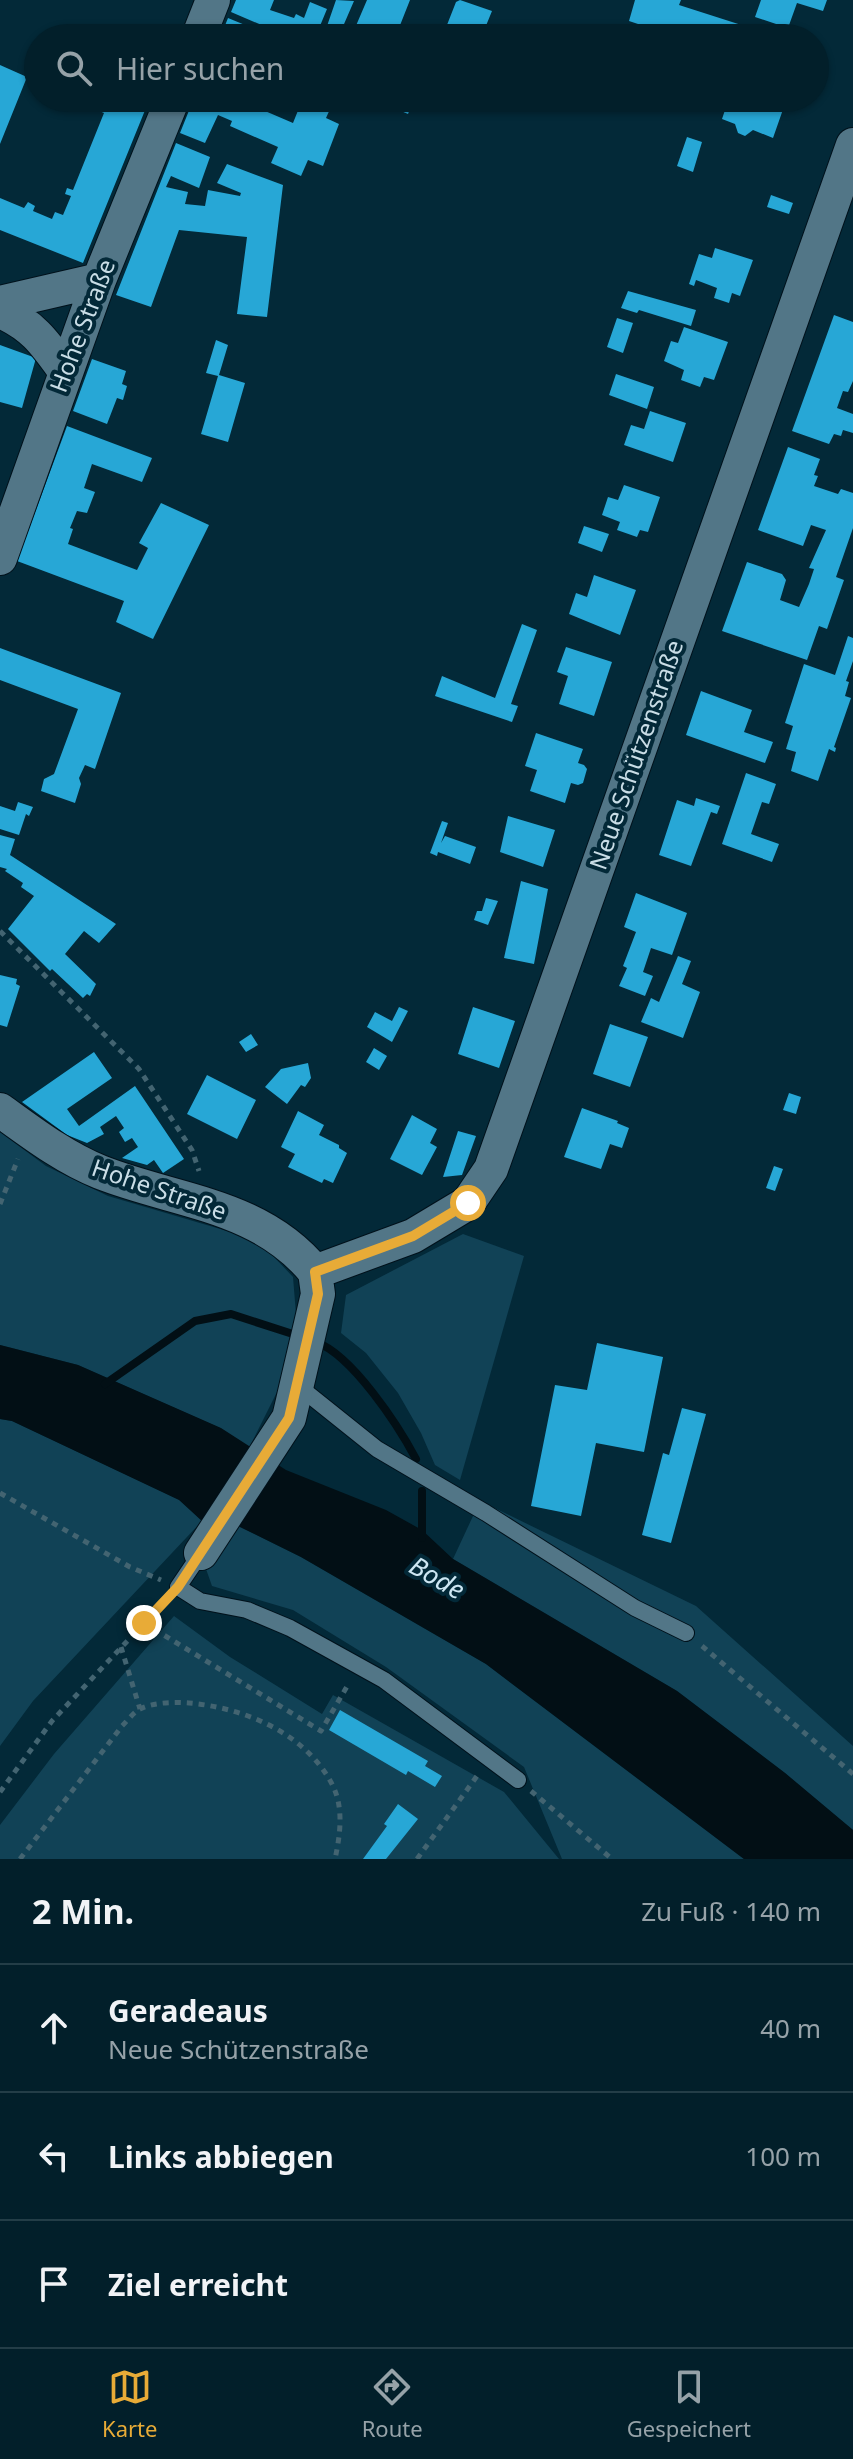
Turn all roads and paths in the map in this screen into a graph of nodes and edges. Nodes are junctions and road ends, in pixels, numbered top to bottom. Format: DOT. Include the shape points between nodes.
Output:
graph roads {
  1 [pos="213,0"];
  2 [pos="204,24"];
  3 [pos="167,112"];
  4 [pos="853,145"];
  5 [pos="99,280"];
  6 [pos="0,303"];
  7 [pos="0,311"];
  8 [pos="65,371"];
  9 [pos="0,558"];
  10 [pos="0,931"];
  11 [pos="0,1110"];
  12 [pos="32,1133"];
  13 [pos="0,1204"];
  14 [pos="210,1206"];
  15 [pos="315,1272"];
  16 [pos="301,1368"];
  17 [pos="0,1493"];
  18 [pos="201,1553"];
  19 [pos="178,1587"];
  20 [pos="144,1623"];
  21 [pos="686,1633"];
  22 [pos="121,1646"];
  23 [pos="359,1666"];
  24 [pos="140,1709"];
  25 [pos="489,1759"];
  26 [pos="853,1774"];
  27 [pos="518,1780"];
  28 [pos="0,1792"];
  29 [pos="20,1859"];
  30 [pos="335,1859"];
  31 [pos="417,1859"];
  32 [pos="612,1859"];
  1 -- 2 [label="street"];
  3 -- 5 [label="street, Hohe Straße"];
  4 -- 15 [label="street, Neue Schützenstraße" via="491,1169 468,1203 413,1236"];
  5 -- 6 [label="street"];
  5 -- 8 [label="street, Hohe Straße"];
  7 -- 8 [label="street" via="21,320 44,341"];
  8 -- 9 [label="street, Hohe Straße"];
  10 -- 14 [label="path" via="139,1069 192,1150"];
  11 -- 12 [label="street, Hohe Straße"];
  12 -- 13 [label="path"];
  12 -- 14 [label="street, Hohe Straße" via="101,1172"];
  14 -- 15 [label="street, Hohe Straße" via="261,1226 297,1250"];
  15 -- 16 [label="street" via="318,1294"];
  16 -- 18 [label="street" via="289,1418"];
  16 -- 21 [label="lane" via="377,1449 635,1608"];
  17 -- 19 [label="path" via="130,1567"];
  18 -- 19 [label="lane"];
  19 -- 20 [label="path"];
  19 -- 23 [label="lane" via="200,1601 247,1610 290,1628"];
  20 -- 22 [label="path"];
  20 -- 23 [label="path" via="321,1731"];
  21 -- 26 [label="path"];
  22 -- 24 [label="path"];
  22 -- 28 [label="path" via="52,1721"];
  23 -- 25 [label="lane"];
  24 -- 29 [label="path"];
  24 -- 30 [label="path" via="173,1702 219,1706 268,1723 304,1748 334,1788 342,1830"];
  25 -- 27 [label="lane"];
  25 -- 31 [label="path"];
  27 -- 32 [label="path"];
}
